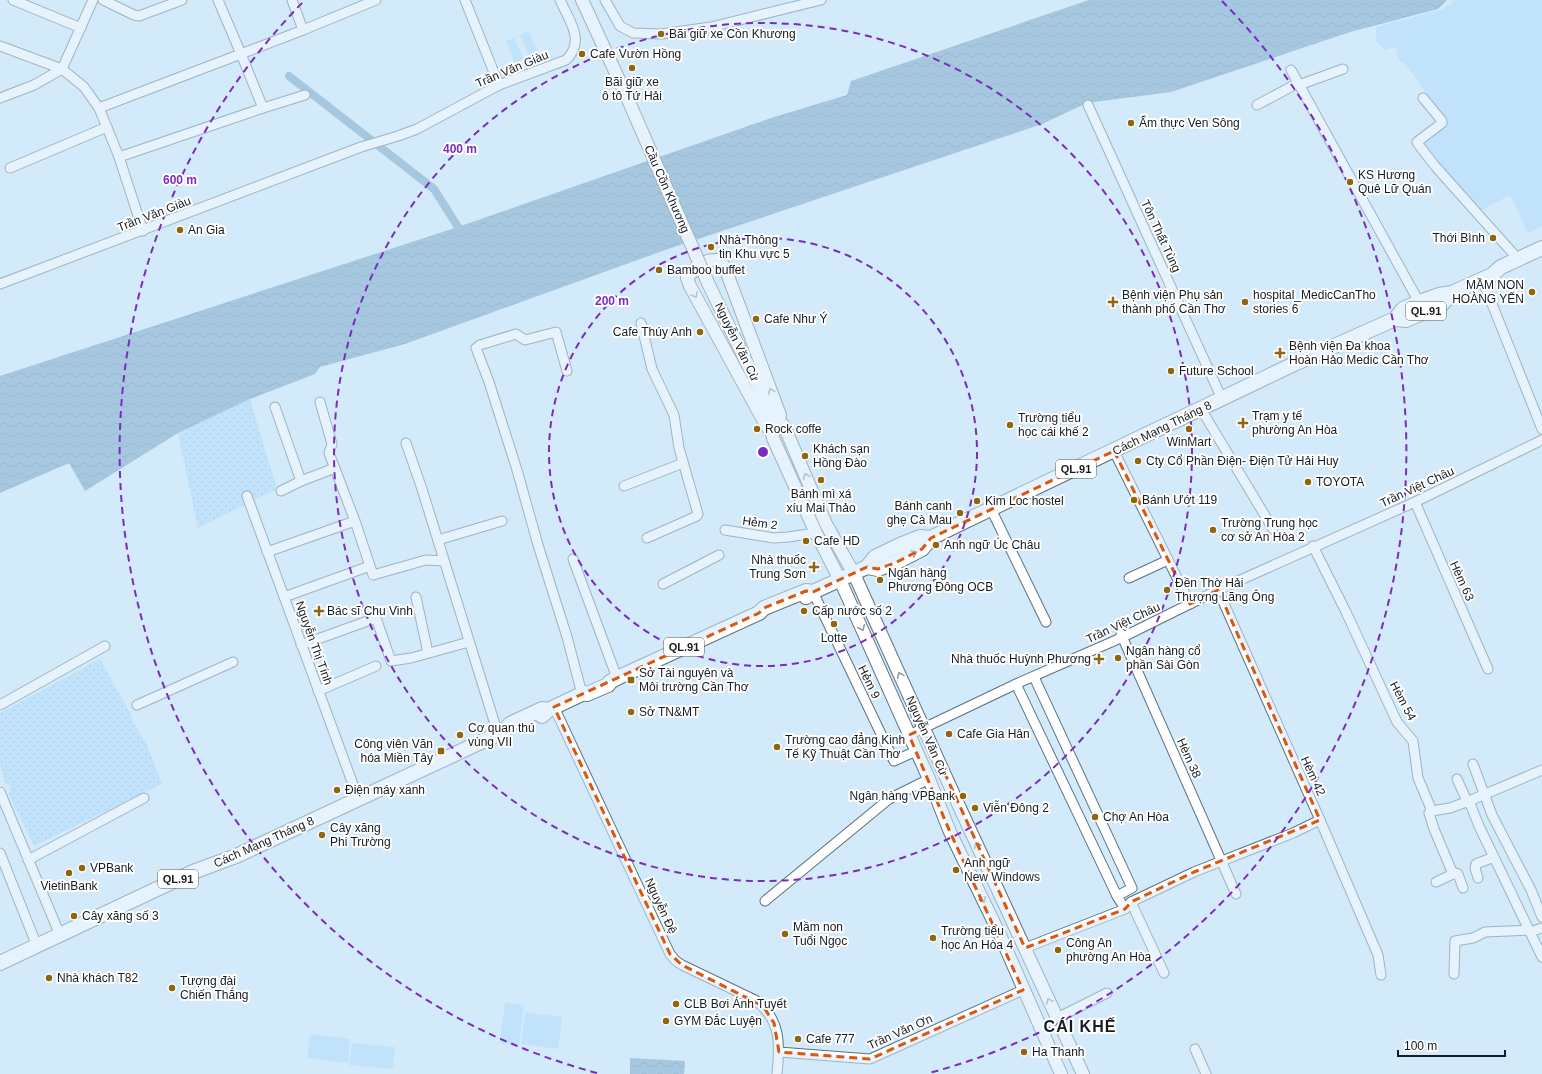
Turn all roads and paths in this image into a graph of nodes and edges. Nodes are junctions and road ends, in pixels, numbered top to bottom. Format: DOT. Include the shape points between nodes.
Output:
graph roads {
  1 [pos="13,0"];
  2 [pos="93,0"];
  3 [pos="104,0"];
  4 [pos="182,0"];
  5 [pos="218,0"];
  6 [pos="292,0"];
  7 [pos="376,0"];
  8 [pos="465,0"];
  9 [pos="560,0"];
  10 [pos="582,0"];
  11 [pos="605,0"];
  12 [pos="821,0"];
  13 [pos="81,28"];
  14 [pos="303,30"];
  15 [pos="0,46"];
  16 [pos="241,54"];
  17 [pos="62,69"];
  18 [pos="1344,69"];
  19 [pos="1291,70"];
  20 [pos="1298,84"];
  21 [pos="499,85"];
  22 [pos="305,95"];
  23 [pos="0,98"];
  24 [pos="1423,98"];
  25 [pos="1088,105"];
  26 [pos="1257,105"];
  27 [pos="99,108"];
  28 [pos="263,108"];
  29 [pos="107,127"];
  30 [pos="119,157"];
  31 [pos="10,168"];
  32 [pos="143,231"];
  33 [pos="1542,248"];
  34 [pos="1542,258"];
  35 [pos="1518,259"];
  36 [pos="1487,277"];
  37 [pos="708,283"];
  38 [pos="0,284"];
  39 [pos="1452,293"];
  40 [pos="1419,302"];
  41 [pos="1395,319"];
  42 [pos="642,323"];
  43 [pos="567,371"];
  44 [pos="1222,399"];
  45 [pos="320,402"];
  46 [pos="766,402"];
  47 [pos="275,407"];
  48 [pos="1202,409"];
  49 [pos="785,428"];
  50 [pos="1542,429"];
  51 [pos="773,438"];
  52 [pos="1542,440"];
  53 [pos="406,443"];
  54 [pos="1114,451"];
  55 [pos="684,463"];
  56 [pos="335,468"];
  57 [pos="301,481"];
  58 [pos="624,486"];
  59 [pos="280,491"];
  60 [pos="247,496"];
  61 [pos="1415,502"];
  62 [pos="991,510"];
  63 [pos="355,521"];
  64 [pos="502,521"];
  65 [pos="1273,529"];
  66 [pos="725,530"];
  67 [pos="816,533"];
  68 [pos="647,538"];
  69 [pos="438,540"];
  70 [pos="1313,546"];
  71 [pos="267,552"];
  72 [pos="718,555"];
  73 [pos="572,559"];
  74 [pos="1168,560"];
  75 [pos="444,561"];
  76 [pos="370,566"];
  77 [pos="854,574"];
  78 [pos="1129,578"];
  79 [pos="840,580"];
  80 [pos="663,584"];
  81 [pos="1218,590"];
  82 [pos="813,592"];
  83 [pos="416,596"];
  84 [pos="284,597"];
  85 [pos="1190,604"];
  86 [pos="1046,622"];
  87 [pos="1122,635"];
  88 [pos="469,642"];
  89 [pos="301,645"];
  90 [pos="105,646"];
  91 [pos="428,653"];
  92 [pos="233,662"];
  93 [pos="376,666"];
  94 [pos="1488,670"];
  95 [pos="1034,676"];
  96 [pos="613,680"];
  97 [pos="1016,684"];
  98 [pos="318,691"];
  99 [pos="583,694"];
  100 [pos="0,705"];
  101 [pos="137,705"];
  102 [pos="551,708"];
  103 [pos="924,728"];
  104 [pos="502,732"];
  105 [pos="909,735"];
  106 [pos="916,751"];
  107 [pos="1473,764"];
  108 [pos="1542,770"];
  109 [pos="929,779"];
  110 [pos="1457,779"];
  111 [pos="0,792"];
  112 [pos="1483,794"];
  113 [pos="144,798"];
  114 [pos="358,798"];
  115 [pos="1468,801"];
  116 [pos="1432,811"];
  117 [pos="1320,820"];
  118 [pos="0,853"];
  119 [pos="1494,857"];
  120 [pos="28,860"];
  121 [pos="1221,862"];
  122 [pos="1453,874"];
  123 [pos="1478,878"];
  124 [pos="1436,882"];
  125 [pos="1463,888"];
  126 [pos="1236,894"];
  127 [pos="1117,896"];
  128 [pos="765,902"];
  129 [pos="1128,905"];
  130 [pos="1542,917"];
  131 [pos="1542,928"];
  132 [pos="1530,931"];
  133 [pos="60,935"];
  134 [pos="37,946"];
  135 [pos="1025,948"];
  136 [pos="1542,957"];
  137 [pos="0,963"];
  138 [pos="1164,973"];
  139 [pos="1454,974"];
  140 [pos="1380,975"];
  141 [pos="1023,990"];
  142 [pos="1107,993"];
  143 [pos="1057,1018"];
  144 [pos="1194,1049"];
  145 [pos="779,1052"];
  146 [pos="777,1074"];
  147 [pos="1060,1074"];
  148 [pos="1084,1074"];
  149 [pos="1206,1074"];
  1 -- 13 [label="street"];
  2 -- 13 [label="street"];
  3 -- 4 [label="street" via="139,16"];
  5 -- 16 [label="street"];
  6 -- 14 [label="street"];
  7 -- 14 [label="street"];
  8 -- 21 [label="street"];
  9 -- 21 [label="street, Trần Văn Giàu" via="575,32 575,47 572,54 566,60"];
  10 -- 37 [label="main road, Cầu Cồn Khương, bridge"];
  11 -- 12 [label="street" via="620,26 633,33 660,34 711,26"];
  13 -- 17 [label="street"];
  14 -- 16 [label="street"];
  15 -- 17 [label="street"];
  16 -- 27 [label="street"];
  16 -- 28 [label="street"];
  17 -- 23 [label="street" via="34,85"];
  17 -- 27 [label="street" via="84,87"];
  18 -- 20 [label="street"];
  19 -- 20 [label="street"];
  20 -- 26 [label="street"];
  20 -- 40 [label="street"];
  21 -- 32 [label="street, Trần Văn Giàu" via="417,128"];
  22 -- 28 [label="street"];
  24 -- 35 [label="street" via="1442,123 1417,142 1418,144"];
  25 -- 44 [label="street, Tôn Thất Tùng"];
  27 -- 29 [label="street"];
  28 -- 30 [label="street"];
  29 -- 30 [label="street"];
  29 -- 31 [label="street"];
  30 -- 32 [label="street"];
  32 -- 38 [label="street, Trần Văn Giàu"];
  33 -- 35 [label="highway, Cách Mạng Tháng 8 / QL.91"];
  34 -- 36 [label="highway, Cách Mạng Tháng 8 / QL.91" via="1504,275"];
  35 -- 36 [label="highway, Cách Mạng Tháng 8 / QL.91"];
  36 -- 39 [label="highway, Cách Mạng Tháng 8 / QL.91"];
  36 -- 50 [label="street"];
  37 -- 46 [label="main road, Nguyễn Văn Cừ"];
  39 -- 40 [label="highway, Cách Mạng Tháng 8 / QL.91"];
  39 -- 41 [label="highway, Cách Mạng Tháng 8 / QL.91" via="1442,304 1406,320"];
  40 -- 41 [label="highway, Cách Mạng Tháng 8 / QL.91" via="1403,310"];
  41 -- 44 [label="highway, Cách Mạng Tháng 8 / QL.91"];
  42 -- 55 [label="street" via="652,369 674,415"];
  43 -- 99 [label="street" via="556,332 525,340 516,334 476,348 490,382"];
  44 -- 48 [label="highway, Cách Mạng Tháng 8 / QL.91"];
  45 -- 56 [label="street" via="332,444 329,451"];
  46 -- 49 [label="main road, Nguyễn Văn Cừ"];
  46 -- 51 [label="main road, Nguyễn Văn Cừ"];
  47 -- 57 [label="street"];
  48 -- 54 [label="highway, Cách Mạng Tháng 8 / QL.91"];
  48 -- 65 [label="street"];
  49 -- 51 [label="main road, one-way" via="725,268 720,260 708,259 697,266 687,278"];
  77 -- 49 [label="main road, Nguyễn Văn Cừ, one-way" via="826,524"];
  51 -- 67 [label="main road, Nguyễn Văn Cừ"];
  52 -- 61 [label="street, Trần Việt Châu"];
  53 -- 69 [label="street"];
  54 -- 62 [label="highway, Cách Mạng Tháng 8 / QL.91"];
  54 -- 74 [label="street"];
  55 -- 58 [label="street"];
  55 -- 68 [label="street" via="697,516"];
  56 -- 57 [label="street"];
  56 -- 63 [label="street"];
  57 -- 59 [label="street"];
  60 -- 71 [label="street, Nguyễn Thị Tính"];
  61 -- 70 [label="street, Trần Việt Châu"];
  61 -- 94 [label="street, Hèm 63"];
  62 -- 77 [label="highway, Cách Mạng Tháng 8 / QL.91" via="931,538 922,549 894,563 878,569 867,567"];
  62 -- 86 [label="street"];
  63 -- 71 [label="street"];
  63 -- 76 [label="street"];
  64 -- 69 [label="street"];
  66 -- 67 [label="street, Hẻm 2" via="774,538"];
  67 -- 79 [label="main road, Nguyễn Văn Cừ"];
  69 -- 75 [label="street"];
  70 -- 81 [label="street, Trần Việt Châu"];
  70 -- 116 [label="street, Hèm 54" via="1397,722 1413,741 1418,778"];
  71 -- 84 [label="street, Nguyễn Thị Tính"];
  72 -- 80 [label="street"];
  73 -- 96 [label="street"];
  74 -- 78 [label="street"];
  74 -- 85 [label="street"];
  75 -- 76 [label="street" via="426,560 373,575"];
  75 -- 88 [label="street"];
  76 -- 84 [label="street"];
  77 -- 79 [label="highway, Cách Mạng Tháng 8 / QL.91"];
  103 -- 77 [label="main road, Nguyễn Văn Cừ, one-way"];
  79 -- 82 [label="highway, Cách Mạng Tháng 8 / QL.91"];
  79 -- 105 [label="main road, Nguyễn Văn Cừ, one-way"];
  81 -- 85 [label="street, Trần Việt Châu"];
  81 -- 117 [label="street, Hèm 42"];
  82 -- 96 [label="highway, Cách Mạng Tháng 8 / QL.91" via="808,597 767,614 759,613"];
  82 -- 106 [label="street, Hẻm 9" via="894,761"];
  83 -- 91 [label="street"];
  84 -- 89 [label="street, Nguyễn Thị Tính"];
  85 -- 87 [label="street, Trần Việt Châu"];
  87 -- 95 [label="street, Trần Việt Châu"];
  87 -- 121 [label="street, Hèm 38"];
  88 -- 91 [label="street"];
  88 -- 104 [label="street"];
  89 -- 91 [label="street" via="376,618 391,661"];
  89 -- 98 [label="street, Nguyễn Thị Tính"];
  90 -- 100 [label="street"];
  92 -- 101 [label="street"];
  93 -- 98 [label="street"];
  95 -- 97 [label="street, Trần Việt Châu"];
  95 -- 127 [label="street" via="1132,888"];
  96 -- 99 [label="highway, Cách Mạng Tháng 8 / QL.91" via="608,685"];
  97 -- 103 [label="street, Trần Việt Châu"];
  97 -- 127 [label="street"];
  98 -- 114 [label="street, Nguyễn Thị Tính"];
  99 -- 102 [label="highway, Cách Mạng Tháng 8 / QL.91"];
  102 -- 104 [label="highway, Cách Mạng Tháng 8 / QL.91" via="545,715 512,731"];
  102 -- 145 [label="street, Nguyễn Đệ" via="670,954 682,965 763,1006 778,1034"];
  103 -- 105 [label="street, Trần Việt Châu"];
  135 -- 103 [label="main road, Nguyễn Văn Cừ, one-way"];
  104 -- 114 [label="highway, Cách Mạng Tháng 8 / QL.91"];
  105 -- 106 [label="main road, Nguyễn Văn Cừ"];
  106 -- 109 [label="main road, Nguyễn Văn Cừ"];
  107 -- 112 [label="street"];
  108 -- 112 [label="street"];
  109 -- 128 [label="street" via="889,799"];
  109 -- 141 [label="main road, Nguyễn Văn Cừ, one-way" via="950,832 1000,935"];
  110 -- 115 [label="street"];
  111 -- 120 [label="street"];
  112 -- 115 [label="street"];
  112 -- 130 [label="street" via="1532,890"];
  113 -- 120 [label="street"];
  114 -- 133 [label="highway, Cách Mạng Tháng 8 / QL.91"];
  115 -- 116 [label="street"];
  115 -- 119 [label="street"];
  116 -- 122 [label="street, Hèm 54" via="1429,813 1434,829"];
  117 -- 121 [label="street"];
  117 -- 140 [label="street, Hèm 42" via="1378,955"];
  118 -- 134 [label="street"];
  119 -- 123 [label="street" via="1476,864"];
  119 -- 132 [label="street"];
  120 -- 133 [label="street"];
  121 -- 126 [label="street, Hèm 38"];
  121 -- 129 [label="street" via="1194,872"];
  122 -- 124 [label="street"];
  122 -- 125 [label="street" via="1458,874"];
  127 -- 129 [label="street"];
  129 -- 135 [label="street"];
  129 -- 138 [label="street"];
  131 -- 132 [label="street"];
  132 -- 136 [label="street"];
  132 -- 139 [label="street" via="1485,932 1473,938 1455,941"];
  133 -- 134 [label="highway, Cách Mạng Tháng 8 / QL.91"];
  134 -- 137 [label="highway, Cách Mạng Tháng 8 / QL.91"];
  143 -- 135 [label="main road, Nguyễn Văn Cừ, one-way"];
  141 -- 145 [label="street, Trần Văn Ơn" via="870,1059"];
  141 -- 147 [label="main road, Nguyễn Văn Cừ"];
  142 -- 143 [label="street"];
  143 -- 148 [label="main road, Nguyễn Văn Cừ"];
  144 -- 149 [label="street"];
  145 -- 146 [label="street, Nguyễn Đệ"];
}
